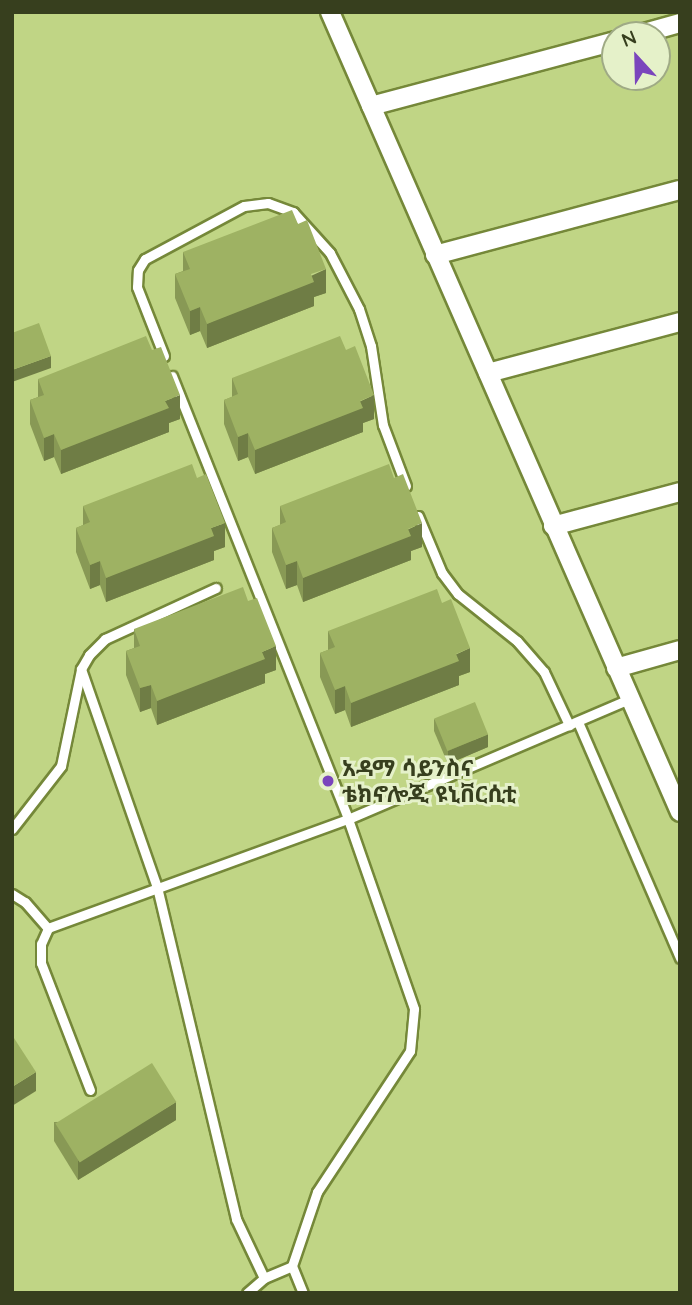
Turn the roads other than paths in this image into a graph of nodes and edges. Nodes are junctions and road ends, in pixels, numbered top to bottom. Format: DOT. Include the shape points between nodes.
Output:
graph roads {
  1 [pos="330,12"];
  2 [pos="601,45"];
  3 [pos="371,106"];
  4 [pos="680,190"];
  5 [pos="435,255"];
  6 [pos="680,322"];
  7 [pos="488,373"];
  8 [pos="680,492"];
  9 [pos="552,526"];
  10 [pos="216,587"];
  11 [pos="680,650"];
  12 [pos="615,668"];
  13 [pos="81,669"];
  14 [pos="629,699"];
  15 [pos="574,724"];
  16 [pos="678,804"];
  17 [pos="348,819"];
  18 [pos="12,829"];
  19 [pos="157,887"];
  20 [pos="12,894"];
  21 [pos="48,928"];
  22 [pos="680,958"];
  23 [pos="90,1090"];
  24 [pos="292,1266"];
  25 [pos="264,1278"];
  26 [pos="247,1293"];
  27 [pos="303,1293"];
  1 -- 3 [label="street"];
  2 -- 3 [label="street"];
  3 -- 5 [label="street"];
  4 -- 5 [label="street"];
  5 -- 7 [label="street"];
  6 -- 7 [label="street"];
  7 -- 9 [label="street"];
  8 -- 9 [label="street"];
  9 -- 12 [label="street"];
  10 -- 13 [label="lane" via="105,639"];
  11 -- 12 [label="street"];
  12 -- 14 [label="street"];
  13 -- 18 [label="lane" via="61,766"];
  13 -- 19 [label="lane"];
  14 -- 15 [label="lane"];
  14 -- 16 [label="street"];
  15 -- 17 [label="lane"];
  15 -- 17 [label="lane" via="544,672 517,641 458,594 442,573 383,425 359,309 330,253 293,212 268,203 244,206 145,259 138,270 137,287"];
  15 -- 22 [label="lane"];
  17 -- 19 [label="lane"];
  17 -- 24 [label="lane" via="414,1010 410,1051 317,1192"];
  19 -- 21 [label="lane"];
  19 -- 25 [label="lane" via="236,1219"];
  20 -- 21 [label="lane"];
  21 -- 23 [label="lane" via="41,944 41,963"];
  24 -- 25 [label="lane"];
  24 -- 27 [label="lane"];
  25 -- 26 [label="lane"];
}
